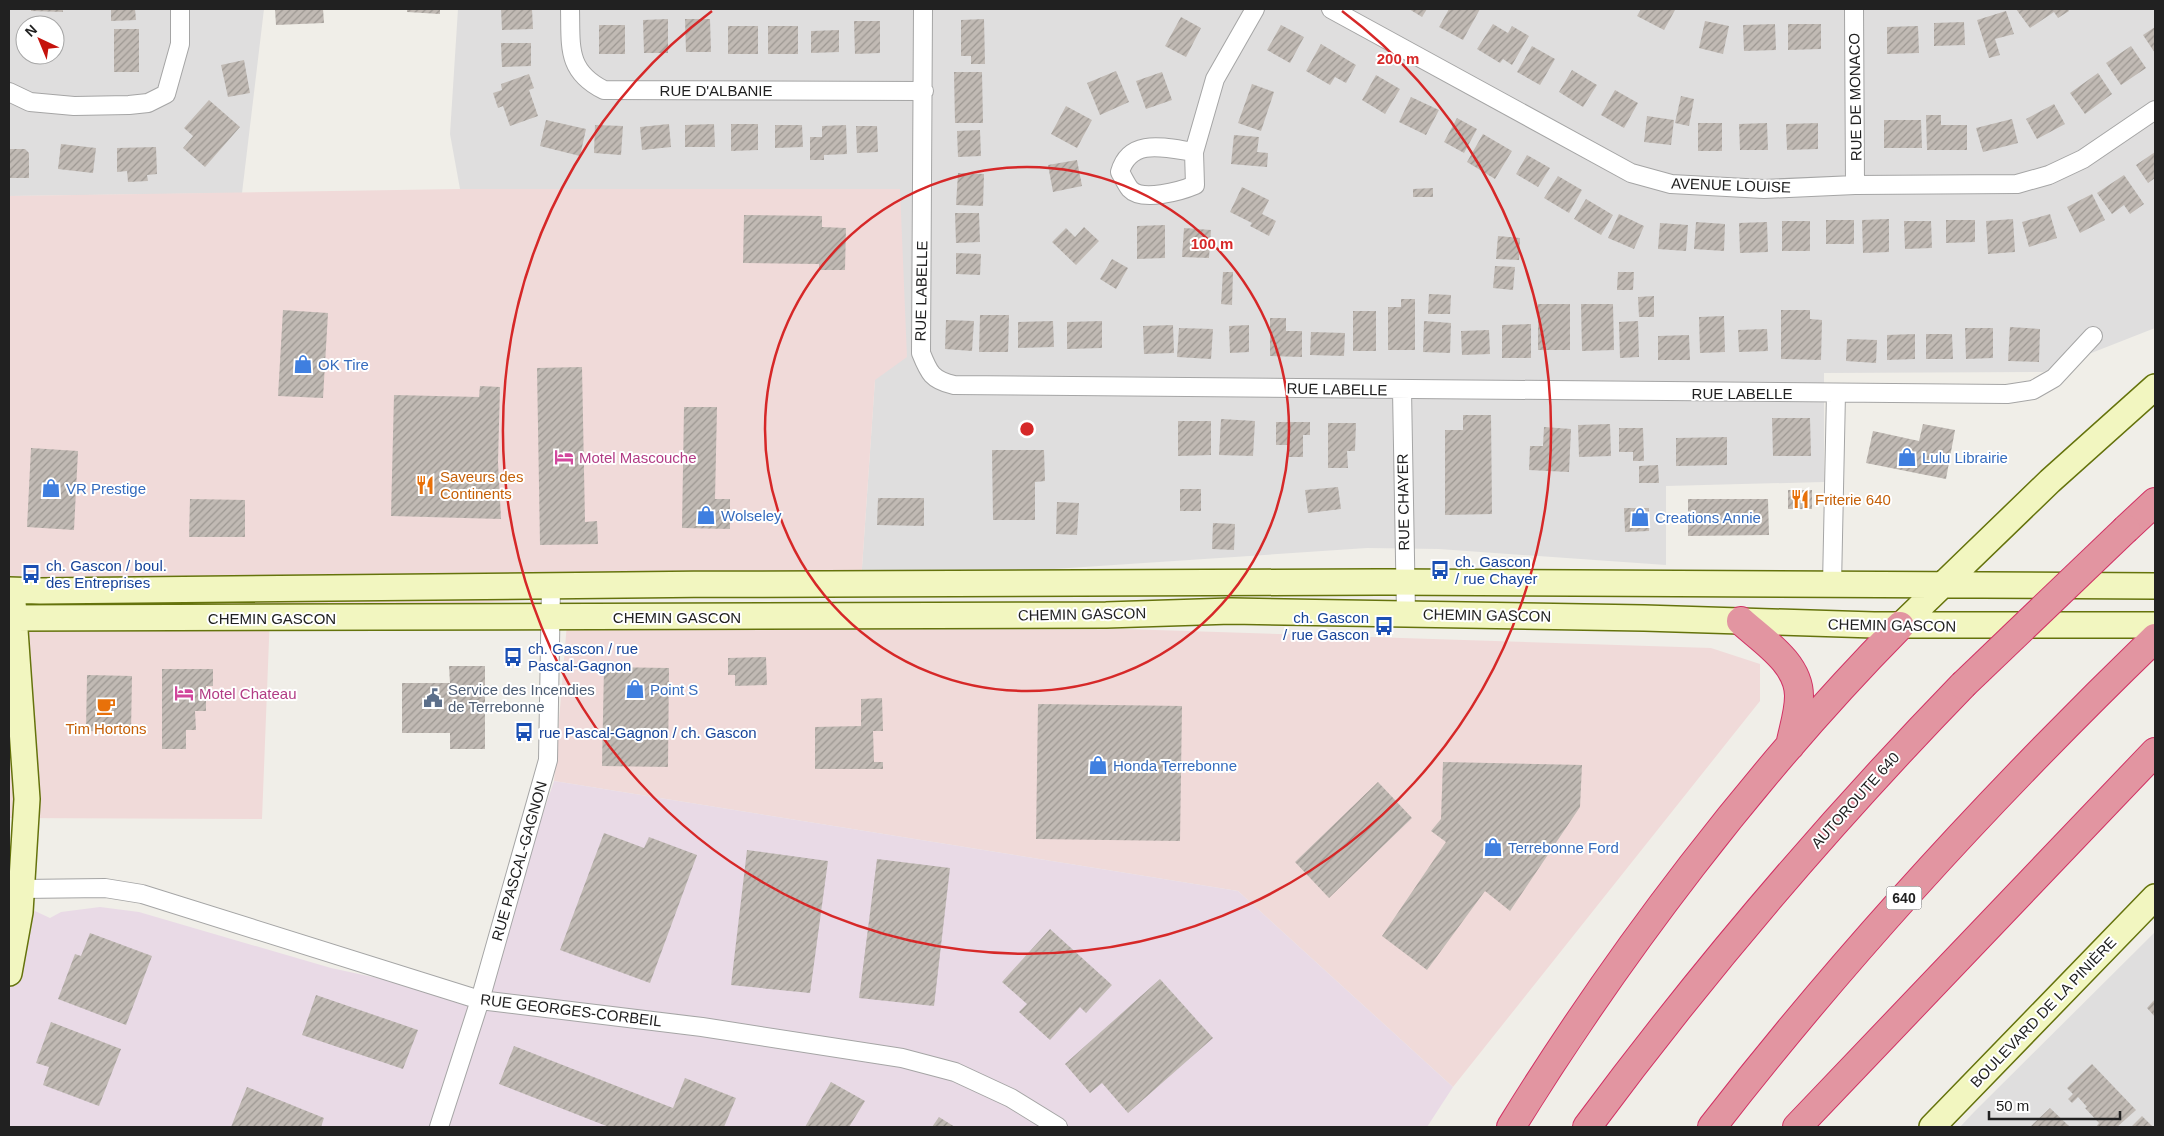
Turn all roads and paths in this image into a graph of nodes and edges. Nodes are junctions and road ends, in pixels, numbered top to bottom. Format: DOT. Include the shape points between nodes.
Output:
graph roads {
  1 [pos="180,9"];
  2 [pos="570,9"];
  3 [pos="923,9"];
  4 [pos="1255,9"];
  5 [pos="1331,9"];
  6 [pos="1854,9"];
  7 [pos="924,91"];
  8 [pos="9,92"];
  9 [pos="2155,110"];
  10 [pos="1194,152"];
  11 [pos="1855,185"];
  12 [pos="2093,336"];
  13 [pos="2155,387"];
  14 [pos="1402,390"];
  15 [pos="1836,393"];
  16 [pos="2155,502"];
  17 [pos="1406,583"];
  18 [pos="1832,585"];
  19 [pos="551,586"];
  20 [pos="1939,586"];
  21 [pos="2155,586"];
  22 [pos="11,590"];
  23 [pos="1406,614"];
  24 [pos="11,618"];
  25 [pos="549,618"];
  26 [pos="1741,621"];
  27 [pos="2155,625"];
  28 [pos="1900,626"];
  29 [pos="2155,638"];
  30 [pos="1790,748"];
  31 [pos="2155,752"];
  32 [pos="9,821"];
  33 [pos="21,889"];
  34 [pos="2155,897"];
  35 [pos="9,973"];
  36 [pos="480,1000"];
  37 [pos="439,1127"];
  38 [pos="1058,1127"];
  39 [pos="1511,1127"];
  40 [pos="1587,1127"];
  41 [pos="1712,1127"];
  42 [pos="1797,1127"];
  43 [pos="1932,1127"];
  1 -- 8 [label="street" via="180,44 166,94 148,102 129,105 74,106 30,102"];
  2 -- 7 [label="street, RUE D'ALBANIE" via="571,52 578,71 604,90"];
  3 -- 7 [label="street, RUE LABELLE"];
  4 -- 10 [label="street" via="1215,79"];
  5 -- 11 [label="street, AVENUE LOUISE" via="1631,173 1670,184 1764,189"];
  6 -- 11 [label="street, RUE DE MONACO"];
  7 -- 14 [label="street, RUE LABELLE" via="920,352 928,372 940,382 954,385"];
  9 -- 11 [label="street, AVENUE LOUISE" via="2083,159 2048,176 2018,184"];
  12 -- 15 [label="street, RUE LABELLE" via="2054,378 2033,390 2007,394"];
  13 -- 20 [label="main road"];
  14 -- 15 [label="street, RUE LABELLE"];
  14 -- 17 [label="street, RUE CHAYER"];
  15 -- 18 [label="street"];
  16 -- 40 [label="highway, AUTOROUTE 640, bridge" via="1963,685 1888,763 1766,902"];
  17 -- 18 [label="main road, CHEMIN GASCON"];
  17 -- 19 [label="main road, CHEMIN GASCON"];
  17 -- 23 [label="street, RUE CHAYER"];
  18 -- 20 [label="main road, CHEMIN GASCON"];
  19 -- 22 [label="main road, CHEMIN GASCON"];
  19 -- 25 [label="street, RUE PASCAL-GAGNON"];
  20 -- 21 [label="main road, CHEMIN GASCON"];
  20 -- 28 [label="main road"];
  22 -- 24 [label="main road"];
  23 -- 25 [label="main road, CHEMIN GASCON" via="1231,610 1106,615"];
  23 -- 26 [label="main road, CHEMIN GASCON"];
  24 -- 25 [label="main road, CHEMIN GASCON"];
  24 -- 33 [label="main road" via="27,788"];
  25 -- 36 [label="street, RUE PASCAL-GAGNON" via="548,760"];
  26 -- 28 [label="main road, CHEMIN GASCON"];
  26 -- 30 [label="highway" via="1777,653 1794,675 1799,696"];
  27 -- 28 [label="main road, CHEMIN GASCON"];
  28 -- 30 [label="highway"];
  29 -- 41 [label="highway, 640" via="2020,772 1893,910 1796,1022"];
  30 -- 39 [label="highway" via="1636,943 1569,1037"];
  31 -- 42 [label="highway"];
  32 -- 33 [label="main road"];
  33 -- 35 [label="main road" via="18,931"];
  33 -- 36 [label="street, RUE GEORGES-CORBEIL" via="105,888 142,894"];
  34 -- 43 [label="main road, BOULEVARD DE LA PINIÈRE"];
  36 -- 37 [label="street, RUE PASCAL-GAGNON"];
  36 -- 38 [label="street, RUE GEORGES-CORBEIL" via="702,1027 902,1058 956,1072 1011,1098"];
}
